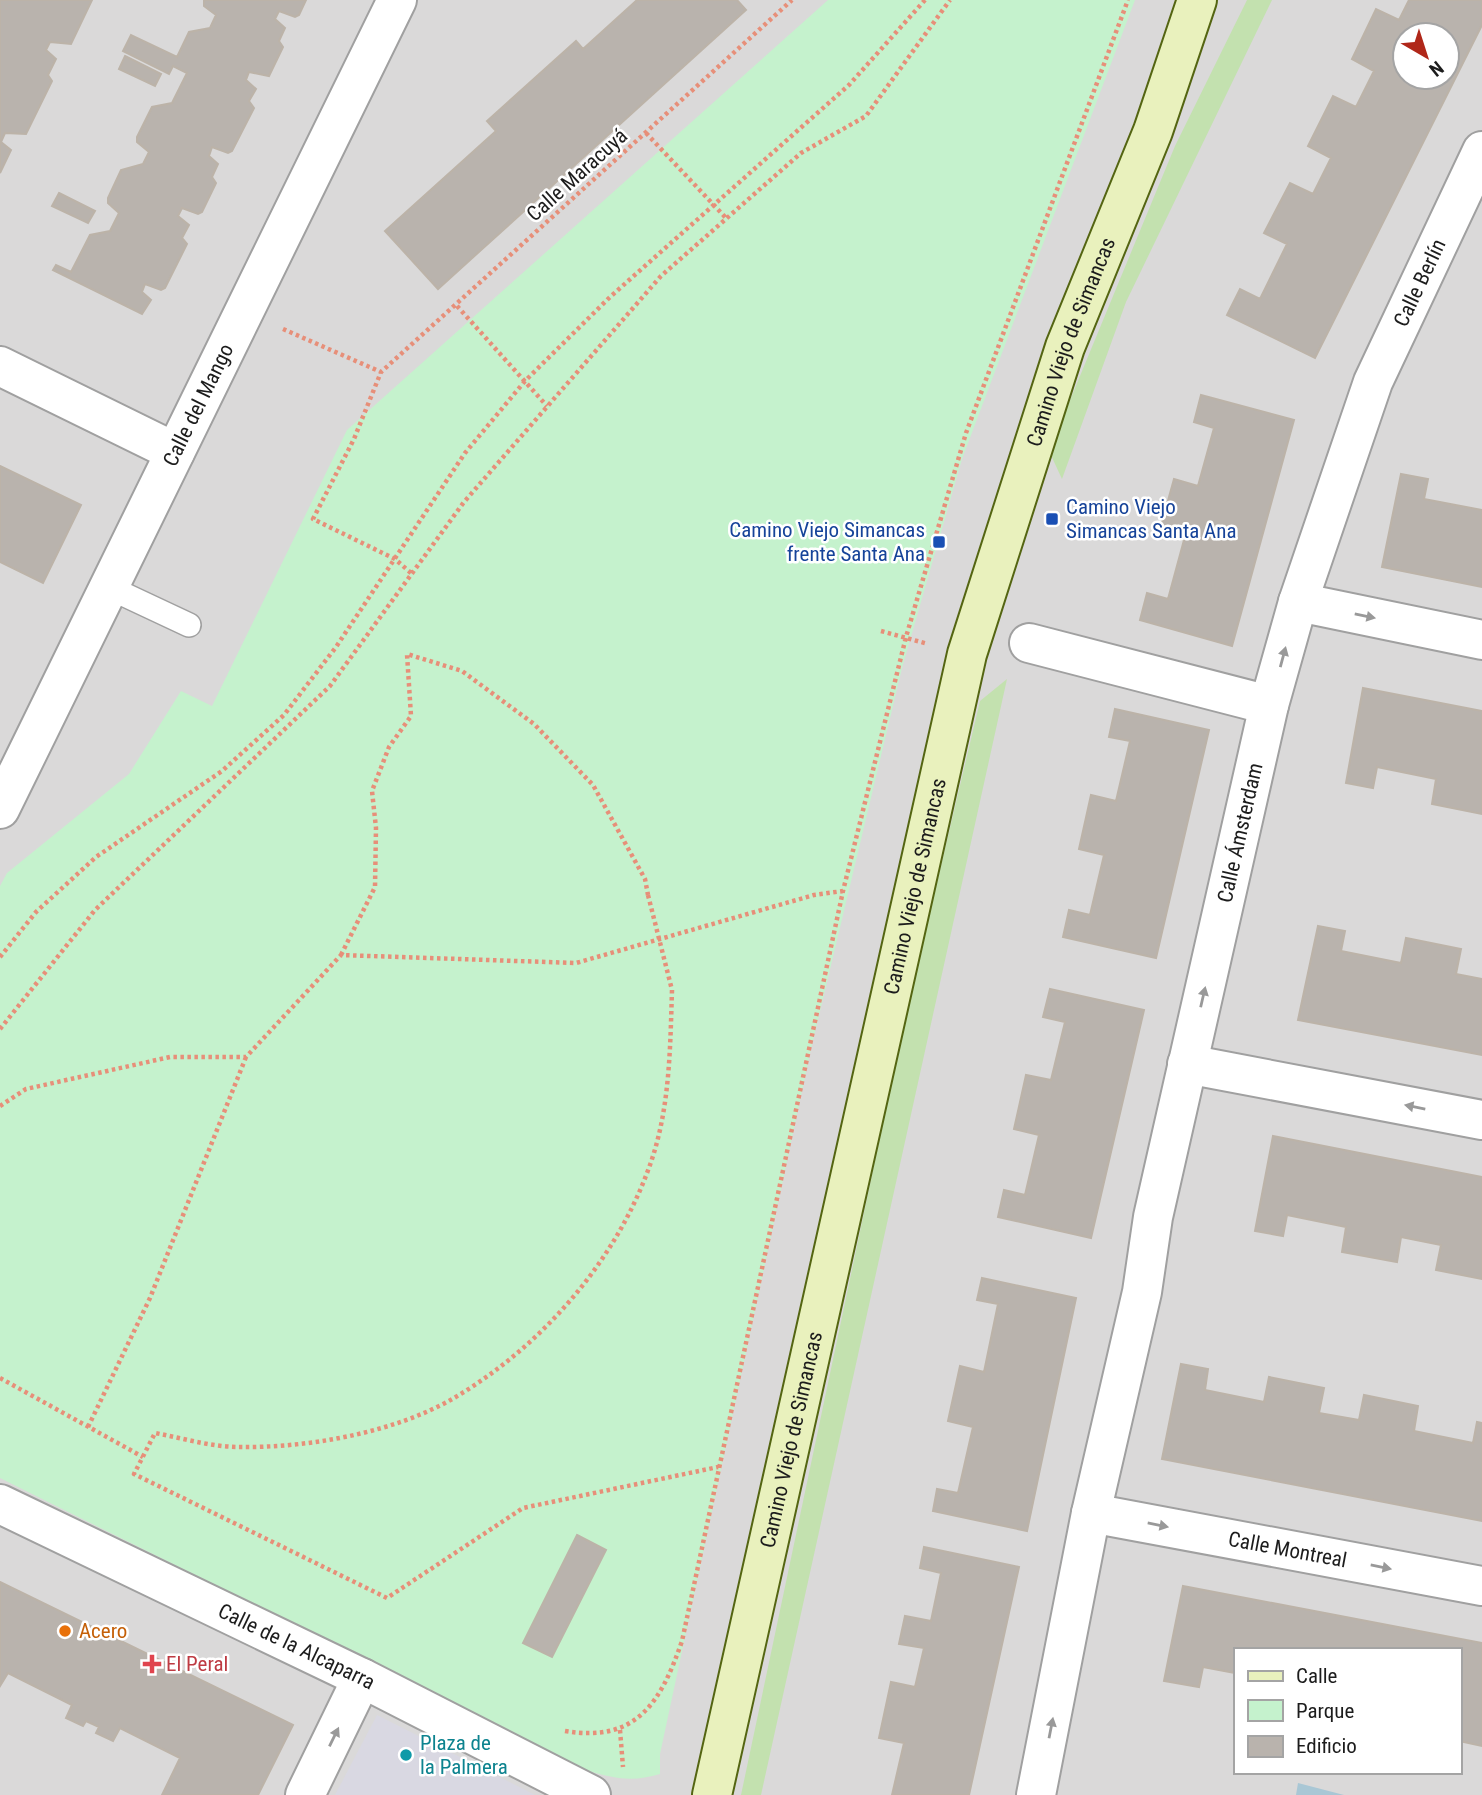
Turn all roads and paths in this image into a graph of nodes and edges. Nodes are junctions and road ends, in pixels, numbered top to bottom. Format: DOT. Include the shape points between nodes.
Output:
graph roads {
  1 [pos="397,0"];
  2 [pos="792,0"];
  3 [pos="925,0"];
  4 [pos="950,0"];
  5 [pos="1128,0"];
  6 [pos="1197,0"];
  7 [pos="646,134"];
  8 [pos="1477,172"];
  9 [pos="714,206"];
  10 [pos="726,218"];
  11 [pos="457,306"];
  12 [pos="279,327"];
  13 [pos="0,366"];
  14 [pos="382,372"];
  15 [pos="525,381"];
  16 [pos="1373,382"];
  17 [pos="547,405"];
  18 [pos="175,452"];
  19 [pos="395,559"];
  20 [pos="411,573"];
  21 [pos="108,587"];
  22 [pos="1298,602"];
  23 [pos="189,625"];
  24 [pos="881,631"];
  25 [pos="906,638"];
  26 [pos="1482,640"];
  27 [pos="1029,643"];
  28 [pos="936,646"];
  29 [pos="1269,705"];
  30 [pos="0,809"];
  31 [pos="843,891"];
  32 [pos="341,955"];
  33 [pos="0,957"];
  34 [pos="0,1029"];
  35 [pos="246,1056"];
  36 [pos="1188,1064"];
  37 [pos="0,1106"];
  38 [pos="1482,1119"];
  39 [pos="0,1378"];
  40 [pos="88,1427"];
  41 [pos="143,1457"];
  42 [pos="718,1466"];
  43 [pos="0,1504"];
  44 [pos="1091,1513"];
  45 [pos="1482,1586"];
  46 [pos="362,1678"];
  47 [pos="620,1730"];
  48 [pos="305,1795"];
  49 [pos="591,1795"];
  50 [pos="712,1795"];
  51 [pos="1036,1795"];
  1 -- 18 [label="street, Calle del Mango"];
  2 -- 7 [label="path, Calle Maracuyá"];
  3 -- 9 [label="path" via="849,85"];
  4 -- 10 [label="path" via="866,116 801,152"];
  5 -- 25 [label="path" via="967,433"];
  6 -- 50 [label="main road, Camino Viejo de Simancas" via="1153,131 1065,347 967,654"];
  7 -- 9 [label="path"];
  7 -- 11 [label="path, Calle Maracuyá"];
  8 -- 16 [label="street, Calle Berlín"];
  9 -- 10 [label="path"];
  9 -- 15 [label="path" via="610,297"];
  10 -- 17 [label="path" via="661,276"];
  11 -- 14 [label="path, Calle Maracuyá"];
  11 -- 15 [label="path"];
  12 -- 14 [label="path"];
  13 -- 18 [label="street"];
  14 -- 19 [label="path" via="313,519"];
  15 -- 17 [label="path"];
  15 -- 19 [label="path" via="465,453"];
  16 -- 22 [label="street, Calle Ámsterdam"];
  17 -- 20 [label="path"];
  18 -- 21 [label="street, Calle del Mango"];
  19 -- 20 [label="path"];
  19 -- 33 [label="path" via="284,715 222,771 96,857 36,912"];
  20 -- 34 [label="path" via="330,685 95,910"];
  21 -- 23 [label="lane"];
  21 -- 30 [label="street, Calle del Mango"];
  22 -- 26 [label="street, one-way"];
  29 -- 22 [label="street, Calle Ámsterdam, one-way"];
  24 -- 25 [label="path"];
  25 -- 28 [label="path"];
  25 -- 31 [label="path"];
  27 -- 29 [label="street"];
  36 -- 29 [label="street, Calle Ámsterdam, one-way"];
  31 -- 32 [label="path" via="814,895 576,963"];
  31 -- 42 [label="path"];
  32 -- 35 [label="path"];
  32 -- 41 [label="path, bridge" via="375,887 372,791 389,747 411,716 407,654 462,671 534,724 593,785 645,879 672,990 668,1092 648,1172 617,1239 584,1285 519,1351 453,1399 376,1430 311,1443 237,1447 155,1433"];
  35 -- 37 [label="path" via="170,1057 26,1089"];
  35 -- 40 [label="path" via="149,1298"];
  38 -- 36 [label="street, one-way"];
  36 -- 44 [label="street, Calle Ámsterdam"];
  39 -- 40 [label="path"];
  40 -- 41 [label="path"];
  41 -- 42 [label="path" via="134,1474 387,1598 523,1508"];
  42 -- 47 [label="path" via="682,1641 668,1681 646,1711"];
  43 -- 46 [label="street, Calle de la Alcaparra"];
  44 -- 45 [label="street, Calle Montreal, one-way"];
  51 -- 44 [label="street, one-way"];
  48 -- 46 [label="street, one-way"];
  46 -- 49 [label="street, Calle de la Alcaparra"];
}
